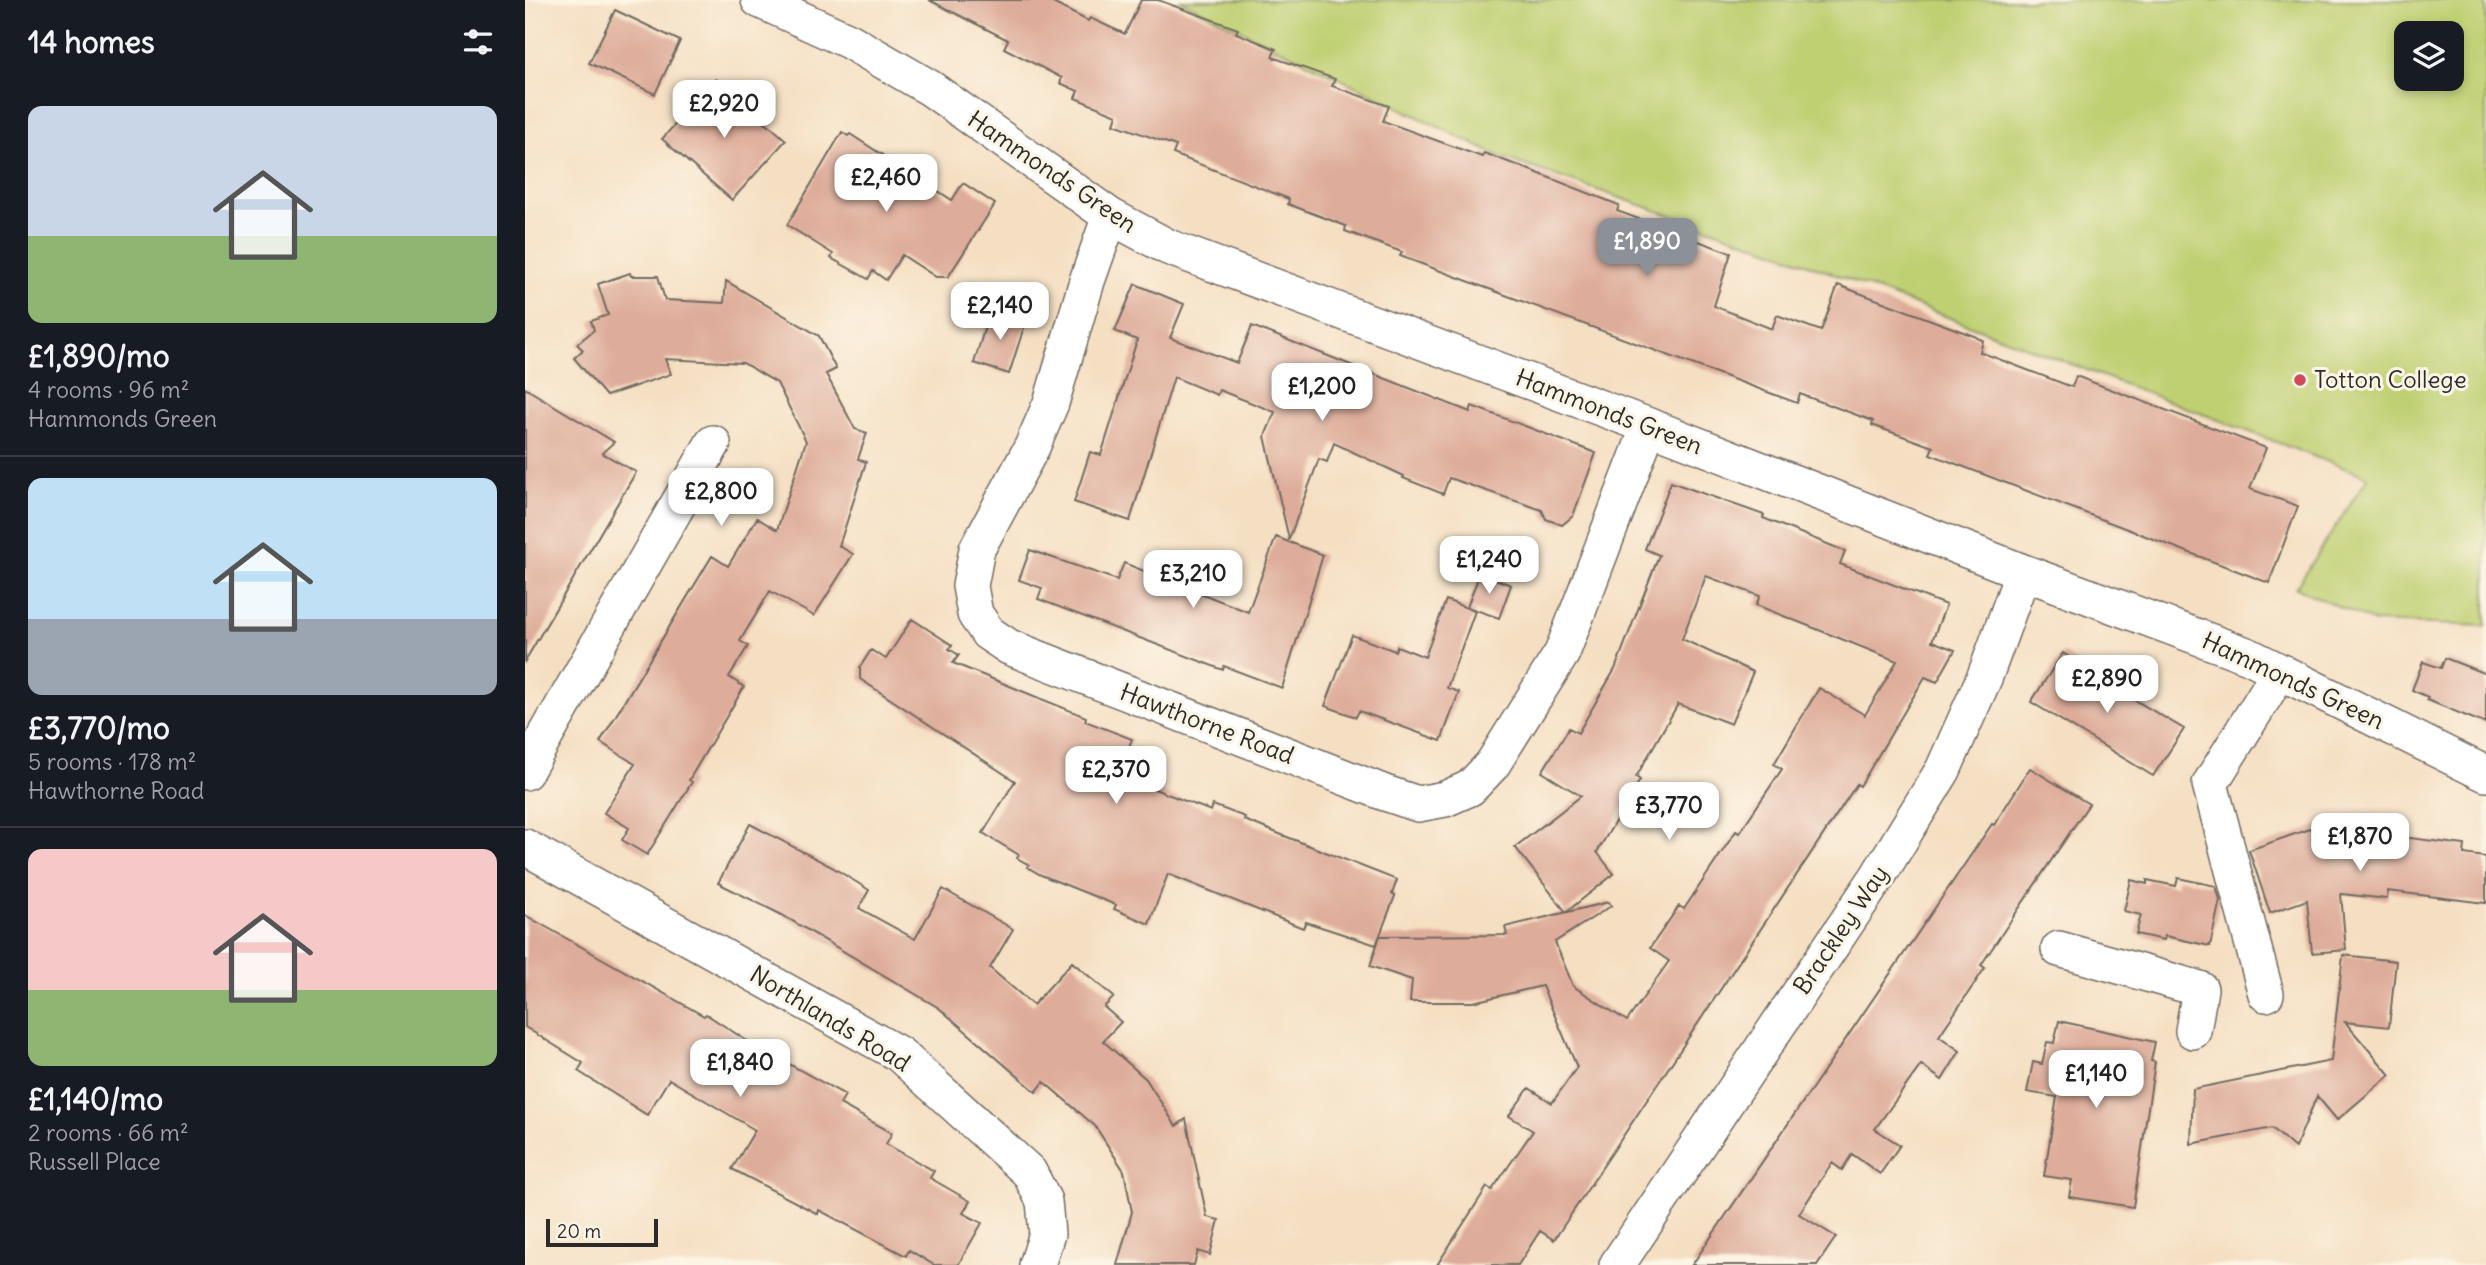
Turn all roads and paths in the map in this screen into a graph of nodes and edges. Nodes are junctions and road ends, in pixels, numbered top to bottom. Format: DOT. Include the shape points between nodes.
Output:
graph roads {
  1 [pos="759,0"];
  2 [pos="1109,216"];
  3 [pos="1649,426"];
  4 [pos="713,443"];
  5 [pos="2023,572"];
  6 [pos="2280,671"];
  7 [pos="525,772"];
  8 [pos="2486,774"];
  9 [pos="525,847"];
  10 [pos="2059,949"];
  11 [pos="2266,994"];
  12 [pos="2193,1031"];
  13 [pos="1037,1265"];
  14 [pos="1618,1265"];
  1 -- 2 [label="street, Hammonds Green" via="849,41 930,88"];
  2 -- 3 [label="street, Hammonds Green" via="1168,247"];
  2 -- 3 [label="street, Hawthorne Road" via="1051,403 977,549 970,586 975,614 988,633 1009,648 1385,793 1417,804 1445,799 1470,788 1492,765 1562,653"];
  3 -- 5 [label="street, Hammonds Green"];
  4 -- 7 [label="street"];
  5 -- 6 [label="street, Hammonds Green"];
  5 -- 14 [label="street, Brackley Way" via="1985,676 1943,771"];
  6 -- 8 [label="street, Hammonds Green"];
  6 -- 11 [label="street" via="2210,784"];
  9 -- 13 [label="street, Northlands Road" via="899,1054 1029,1172 1044,1201 1047,1234"];
  10 -- 12 [label="street" via="2200,989"];
}
